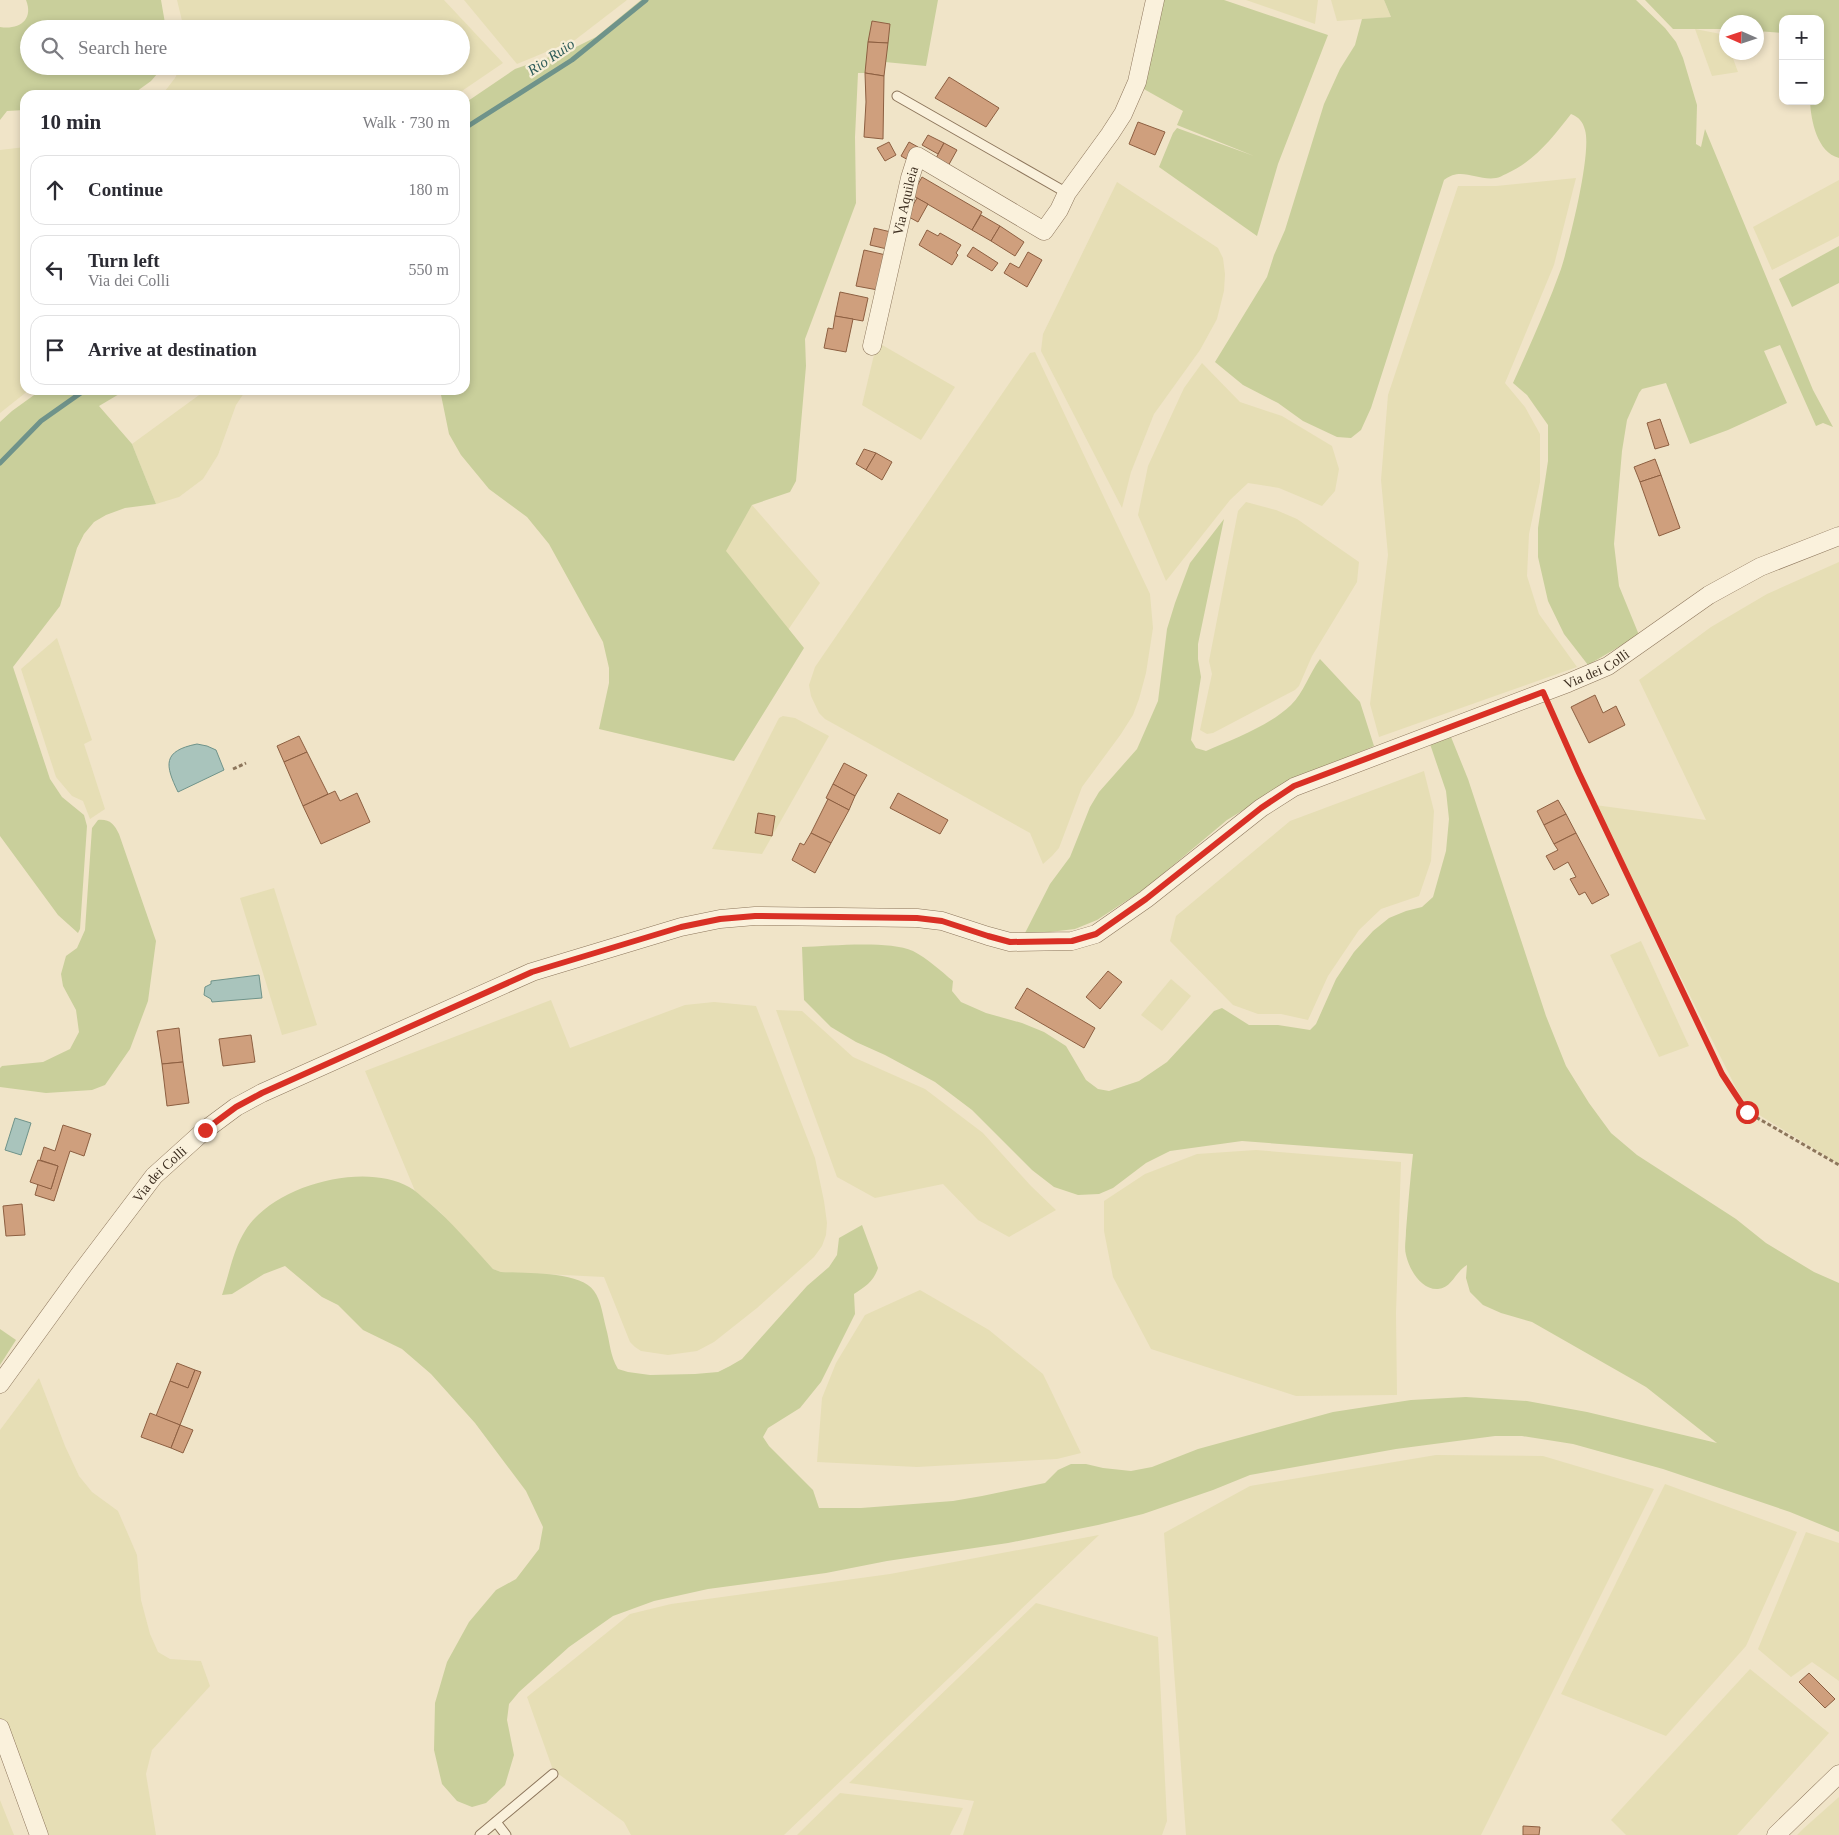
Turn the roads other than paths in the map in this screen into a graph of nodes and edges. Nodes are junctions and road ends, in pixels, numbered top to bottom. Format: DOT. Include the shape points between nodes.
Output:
graph roads {
  1 [pos="1155,0"];
  2 [pos="897,96"];
  3 [pos="1067,193"];
  4 [pos="872,346"];
  5 [pos="1839,536"];
  6 [pos="0,1384"];
  7 [pos="0,1728"];
  8 [pos="552,1774"];
  9 [pos="1839,1774"];
  10 [pos="496,1822"];
  11 [pos="39,1835"];
  12 [pos="480,1835"];
  13 [pos="506,1835"];
  14 [pos="1776,1835"];
  1 -- 3 [label="street, Via Aquileia" via="1138,82 1110,134"];
  2 -- 3 [label="lane"];
  3 -- 4 [label="street, Via Aquileia" via="1044,231 917,156"];
  5 -- 6 [label="street, Via dei Colli" via="1760,567 1709,595 1608,666 1294,786 1096,934 1072,941 1010,942 942,921 917,918 755,916 720,919 681,927 532,972 262,1093 205,1130 154,1176"];
  7 -- 11 [label="street"];
  8 -- 10 [label="lane"];
  9 -- 14 [label="street"];
  10 -- 12 [label="lane"];
  10 -- 13 [label="lane"];
}
